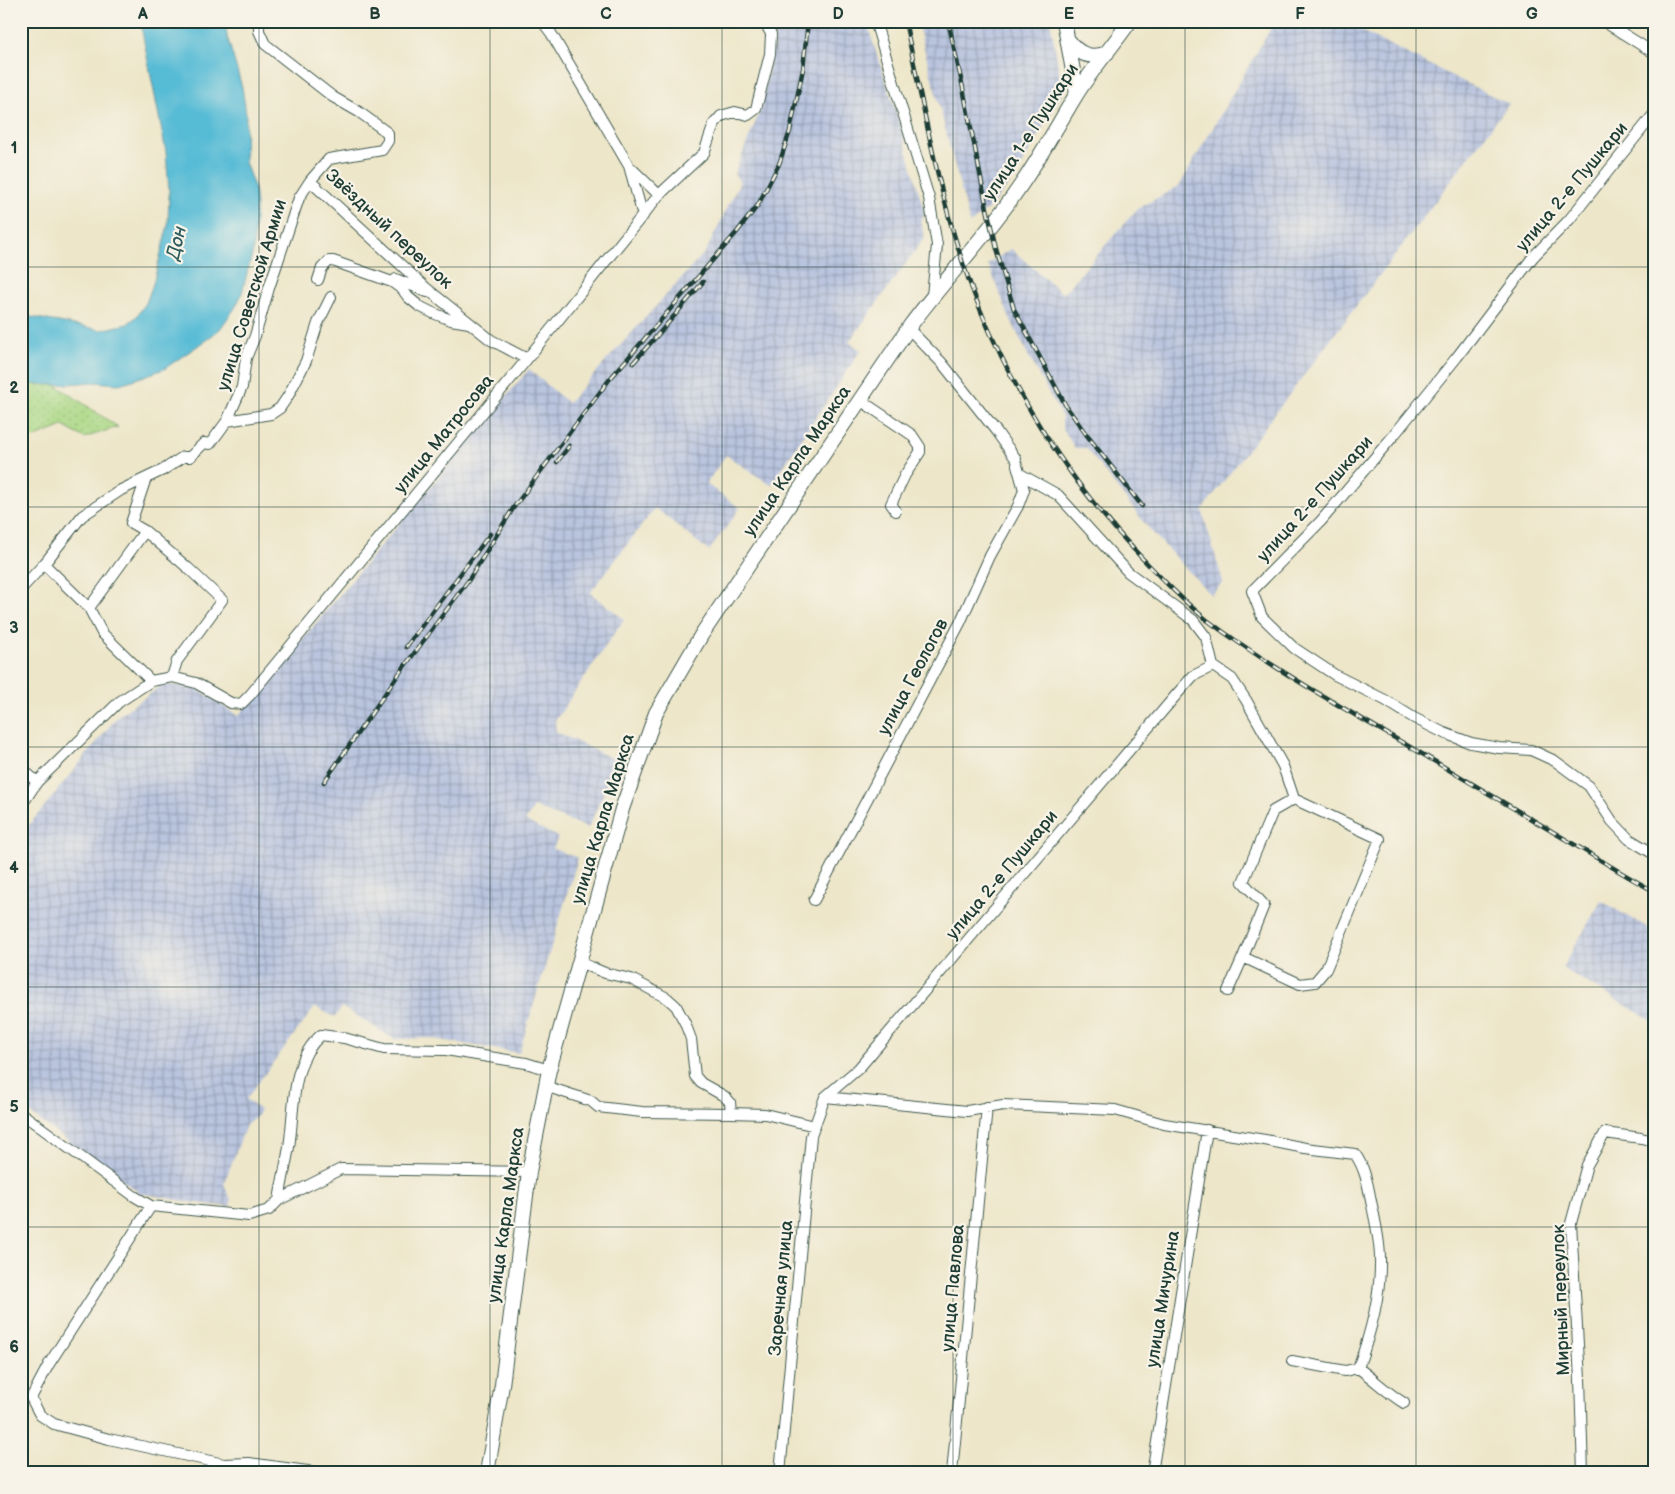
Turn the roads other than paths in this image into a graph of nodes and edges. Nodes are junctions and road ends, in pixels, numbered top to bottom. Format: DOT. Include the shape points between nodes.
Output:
graph roads {
  1 [pos="259,21"];
  2 [pos="542,21"];
  3 [pos="764,21"];
  4 [pos="875,21"];
  5 [pos="1064,21"];
  6 [pos="1130,21"];
  7 [pos="1603,21"];
  8 [pos="1069,41"];
  9 [pos="1107,53"];
  10 [pos="1654,53"];
  11 [pos="1077,93"];
  12 [pos="1654,114"];
  13 [pos="629,166"];
  14 [pos="310,181"];
  15 [pos="659,196"];
  16 [pos="643,216"];
  17 [pos="962,262"];
  18 [pos="318,280"];
  19 [pos="388,280"];
  20 [pos="433,293"];
  21 [pos="331,296"];
  22 [pos="932,296"];
  23 [pos="470,323"];
  24 [pos="908,328"];
  25 [pos="527,359"];
  26 [pos="860,400"];
  27 [pos="227,420"];
  28 [pos="1018,466"];
  29 [pos="146,478"];
  30 [pos="896,511"];
  31 [pos="145,531"];
  32 [pos="44,564"];
  33 [pos="21,589"];
  34 [pos="89,608"];
  35 [pos="1212,666"];
  36 [pos="172,677"];
  37 [pos="150,681"];
  38 [pos="21,768"];
  39 [pos="37,782"];
  40 [pos="1294,799"];
  41 [pos="21,806"];
  42 [pos="1654,854"];
  43 [pos="814,900"];
  44 [pos="1243,957"];
  45 [pos="579,962"];
  46 [pos="1228,991"];
  47 [pos="549,1070"];
  48 [pos="545,1086"];
  49 [pos="825,1097"];
  50 [pos="987,1107"];
  51 [pos="21,1113"];
  52 [pos="730,1113"];
  53 [pos="815,1126"];
  54 [pos="1207,1130"];
  55 [pos="1654,1142"];
  56 [pos="529,1172"];
  57 [pos="279,1200"];
  58 [pos="151,1206"];
  59 [pos="1292,1361"];
  60 [pos="1358,1368"];
  61 [pos="1404,1403"];
  62 [pos="322,1473"];
  63 [pos="487,1473"];
  64 [pos="780,1473"];
  65 [pos="952,1473"];
  66 [pos="1152,1473"];
  67 [pos="1583,1473"];
  1 -- 14 [label="street, Звёздный переулок" via="259,31 265,44 333,97 388,132 388,141 382,150 329,159"];
  2 -- 13 [label="street"];
  3 -- 15 [label="street, улица Матросова" via="771,34 770,54 756,109 748,116 735,112 721,116 714,124 704,153"];
  4 -- 22 [label="street" via="930,198 937,245"];
  5 -- 8 [label="main road"];
  6 -- 9 [label="main road, улица 1-е Пушкари"];
  7 -- 10 [label="street"];
  8 -- 9 [label="main road" via="1088,56"];
  8 -- 11 [label="main road"];
  9 -- 11 [label="main road, улица 1-е Пушкари"];
  11 -- 17 [label="main road, улица 1-е Пушкари" via="1014,195"];
  12 -- 42 [label="street, улица 2-е Пушкари" via="1569,220 1533,257 1394,435 1321,521 1252,591 1262,617 1294,648 1335,675 1444,733 1471,743 1531,750 1555,761 1589,786 1612,821 1629,839"];
  13 -- 15 [label="street"];
  13 -- 16 [label="street"];
  14 -- 20 [label="street, Звёздный переулок"];
  14 -- 27 [label="street, улица Советской Армии" via="299,198 256,336 246,358 242,387"];
  15 -- 16 [label="street, улица Матросова"];
  16 -- 25 [label="street, улица Матросова"];
  17 -- 22 [label="main road, улица Карла Маркса"];
  18 -- 19 [label="street" via="322,268 329,261"];
  19 -- 20 [label="street" via="395,279"];
  19 -- 23 [label="street" via="419,306 447,319"];
  20 -- 23 [label="street, Звёздный переулок"];
  21 -- 27 [label="street, улица Советской Армии" via="306,361 280,408 271,414"];
  22 -- 24 [label="main road, улица Карла Маркса"];
  23 -- 25 [label="street, Звёздный переулок" via="491,340"];
  24 -- 26 [label="main road, улица Карла Маркса"];
  24 -- 28 [label="street" via="942,362 996,431"];
  25 -- 36 [label="street, улица Матросова" via="241,704 232,703 196,682"];
  26 -- 30 [label="street" via="912,434 920,447 892,499 891,504"];
  26 -- 45 [label="main road, улица Карла Маркса" via="702,634 656,713 625,798"];
  27 -- 29 [label="street, улица Советской Армии" via="210,444 204,443 190,457 183,457"];
  28 -- 35 [label="street" via="1058,495 1128,572 1193,620 1206,637"];
  28 -- 43 [label="street, улица Геологов" via="1024,490 1018,506"];
  29 -- 31 [label="street" via="131,523"];
  29 -- 32 [label="street, улица Советской Армии" via="82,516"];
  31 -- 34 [label="street"];
  31 -- 36 [label="street" via="222,600 177,661"];
  32 -- 33 [label="street, улица Советской Армии"];
  32 -- 34 [label="street"];
  34 -- 37 [label="street" via="102,633"];
  35 -- 40 [label="street" via="1232,679 1246,700 1283,766"];
  35 -- 49 [label="street, улица 2-е Пушкари" via="1194,676 1177,694 865,1060"];
  36 -- 37 [label="street"];
  37 -- 39 [label="street" via="119,702"];
  38 -- 39 [label="street"];
  39 -- 41 [label="street"];
  40 -- 44 [label="street" via="1273,811 1243,882 1264,905"];
  40 -- 44 [label="street" via="1380,839 1326,969 1315,982 1300,984"];
  44 -- 46 [label="street"];
  45 -- 47 [label="main road, улица Карла Маркса"];
  45 -- 52 [label="street" via="631,979 676,1006 690,1038 695,1076 700,1083 730,1102"];
  47 -- 48 [label="main road, улица Карла Маркса"];
  47 -- 57 [label="street" via="446,1050 384,1049 321,1035 312,1043 301,1065"];
  48 -- 52 [label="street" via="591,1101 598,1107 642,1112"];
  48 -- 56 [label="main road, улица Карла Маркса"];
  49 -- 50 [label="street" via="967,1111"];
  49 -- 53 [label="street, Заречная улица"];
  50 -- 54 [label="street" via="1115,1110 1164,1124"];
  50 -- 65 [label="street, улица Павлова"];
  51 -- 58 [label="street"];
  52 -- 53 [label="street" via="764,1114"];
  53 -- 64 [label="street, Заречная улица" via="810,1145"];
  54 -- 60 [label="street" via="1355,1154 1362,1164 1380,1259 1370,1337"];
  54 -- 66 [label="street, улица Мичурина"];
  55 -- 67 [label="street, Мирный переулок" via="1605,1133 1587,1165 1572,1223"];
  56 -- 57 [label="street" via="341,1169"];
  56 -- 63 [label="main road, улица Карла Маркса" via="502,1385"];
  57 -- 58 [label="street" via="269,1210 249,1216"];
  58 -- 62 [label="street" via="39,1381 31,1398 40,1415 54,1424 224,1464 249,1463"];
  59 -- 60 [label="street" via="1345,1371"];
  60 -- 61 [label="street"];
}
